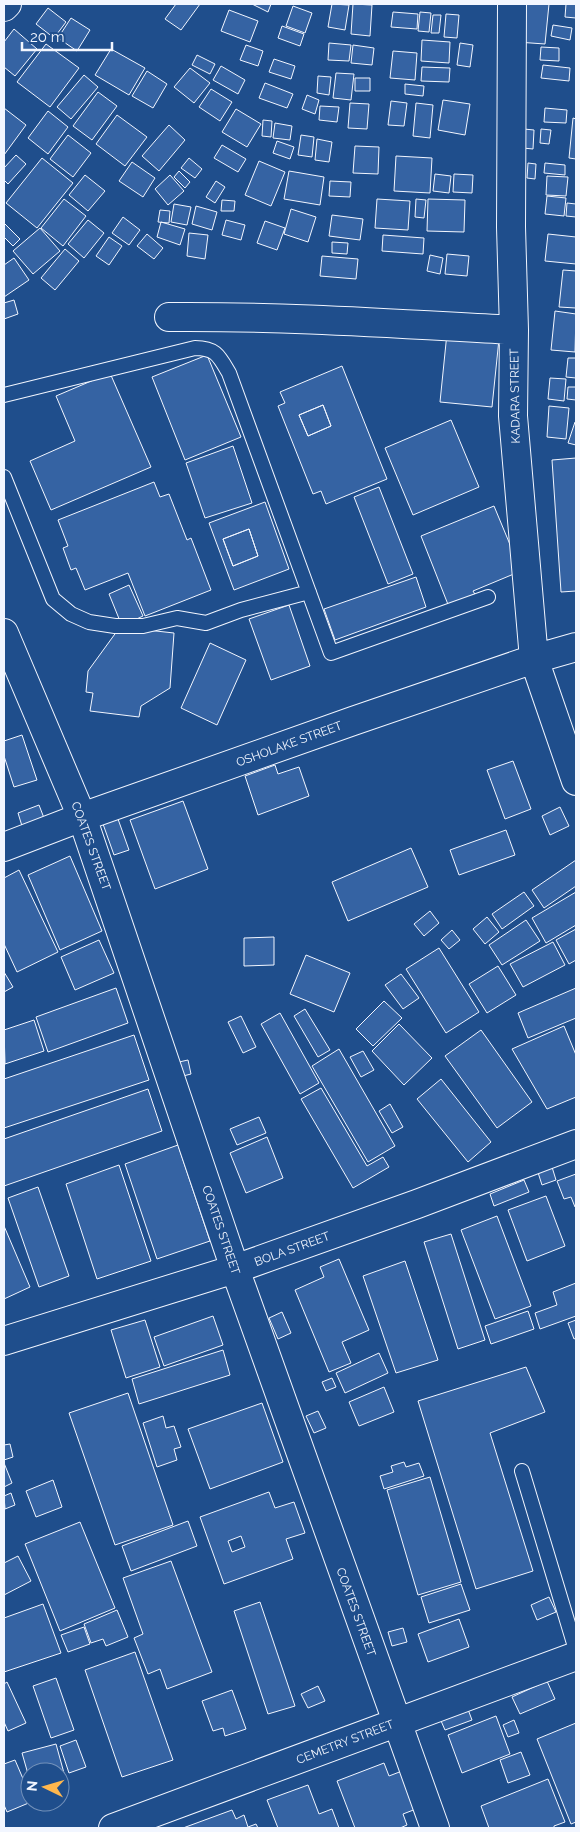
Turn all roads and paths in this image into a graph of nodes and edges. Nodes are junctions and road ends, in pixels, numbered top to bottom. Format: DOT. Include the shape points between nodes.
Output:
graph roads {
  1 [pos="7,4"];
  2 [pos="512,4"];
  3 [pos="4,7"];
  4 [pos="169,317"];
  5 [pos="514,330"];
  6 [pos="4,394"];
  7 [pos="4,477"];
  8 [pos="309,592"];
  9 [pos="488,597"];
  10 [pos="4,633"];
  11 [pos="576,647"];
  12 [pos="534,659"];
  13 [pos="576,781"];
  14 [pos="82,817"];
  15 [pos="4,847"];
  16 [pos="576,1144"];
  17 [pos="235,1269"];
  18 [pos="4,1341"];
  19 [pos="522,1471"];
  20 [pos="576,1650"];
  21 [pos="576,1656"];
  22 [pos="396,1723"];
  23 [pos="113,1828"];
  24 [pos="435,1828"];
  1 -- 3 [label="street"];
  2 -- 5 [label="street, KADARA STREET"];
  4 -- 5 [label="street" via="283,318"];
  5 -- 12 [label="street, KADARA STREET" via="513,416"];
  6 -- 8 [label="lane" via="195,348 206,348 218,354 229,373"];
  7 -- 8 [label="lane" via="53,599 71,614 89,622 143,626 177,618 206,623"];
  8 -- 9 [label="lane" via="331,653"];
  10 -- 14 [label="street, COATES STREET"];
  11 -- 12 [label="street, OSHOLAKE STREET"];
  12 -- 13 [label="street, KADARA STREET"];
  12 -- 14 [label="street, OSHOLAKE STREET"];
  14 -- 15 [label="street, OSHOLAKE STREET"];
  14 -- 17 [label="street, COATES STREET"];
  16 -- 17 [label="street, BOLA STREET"];
  17 -- 18 [label="street, BOLA STREET"];
  17 -- 22 [label="street, COATES STREET"];
  19 -- 20 [label="lane"];
  21 -- 22 [label="street, CEMETRY STREET"];
  22 -- 23 [label="street, CEMETRY STREET"];
  22 -- 24 [label="street, COATES STREET"];
}
